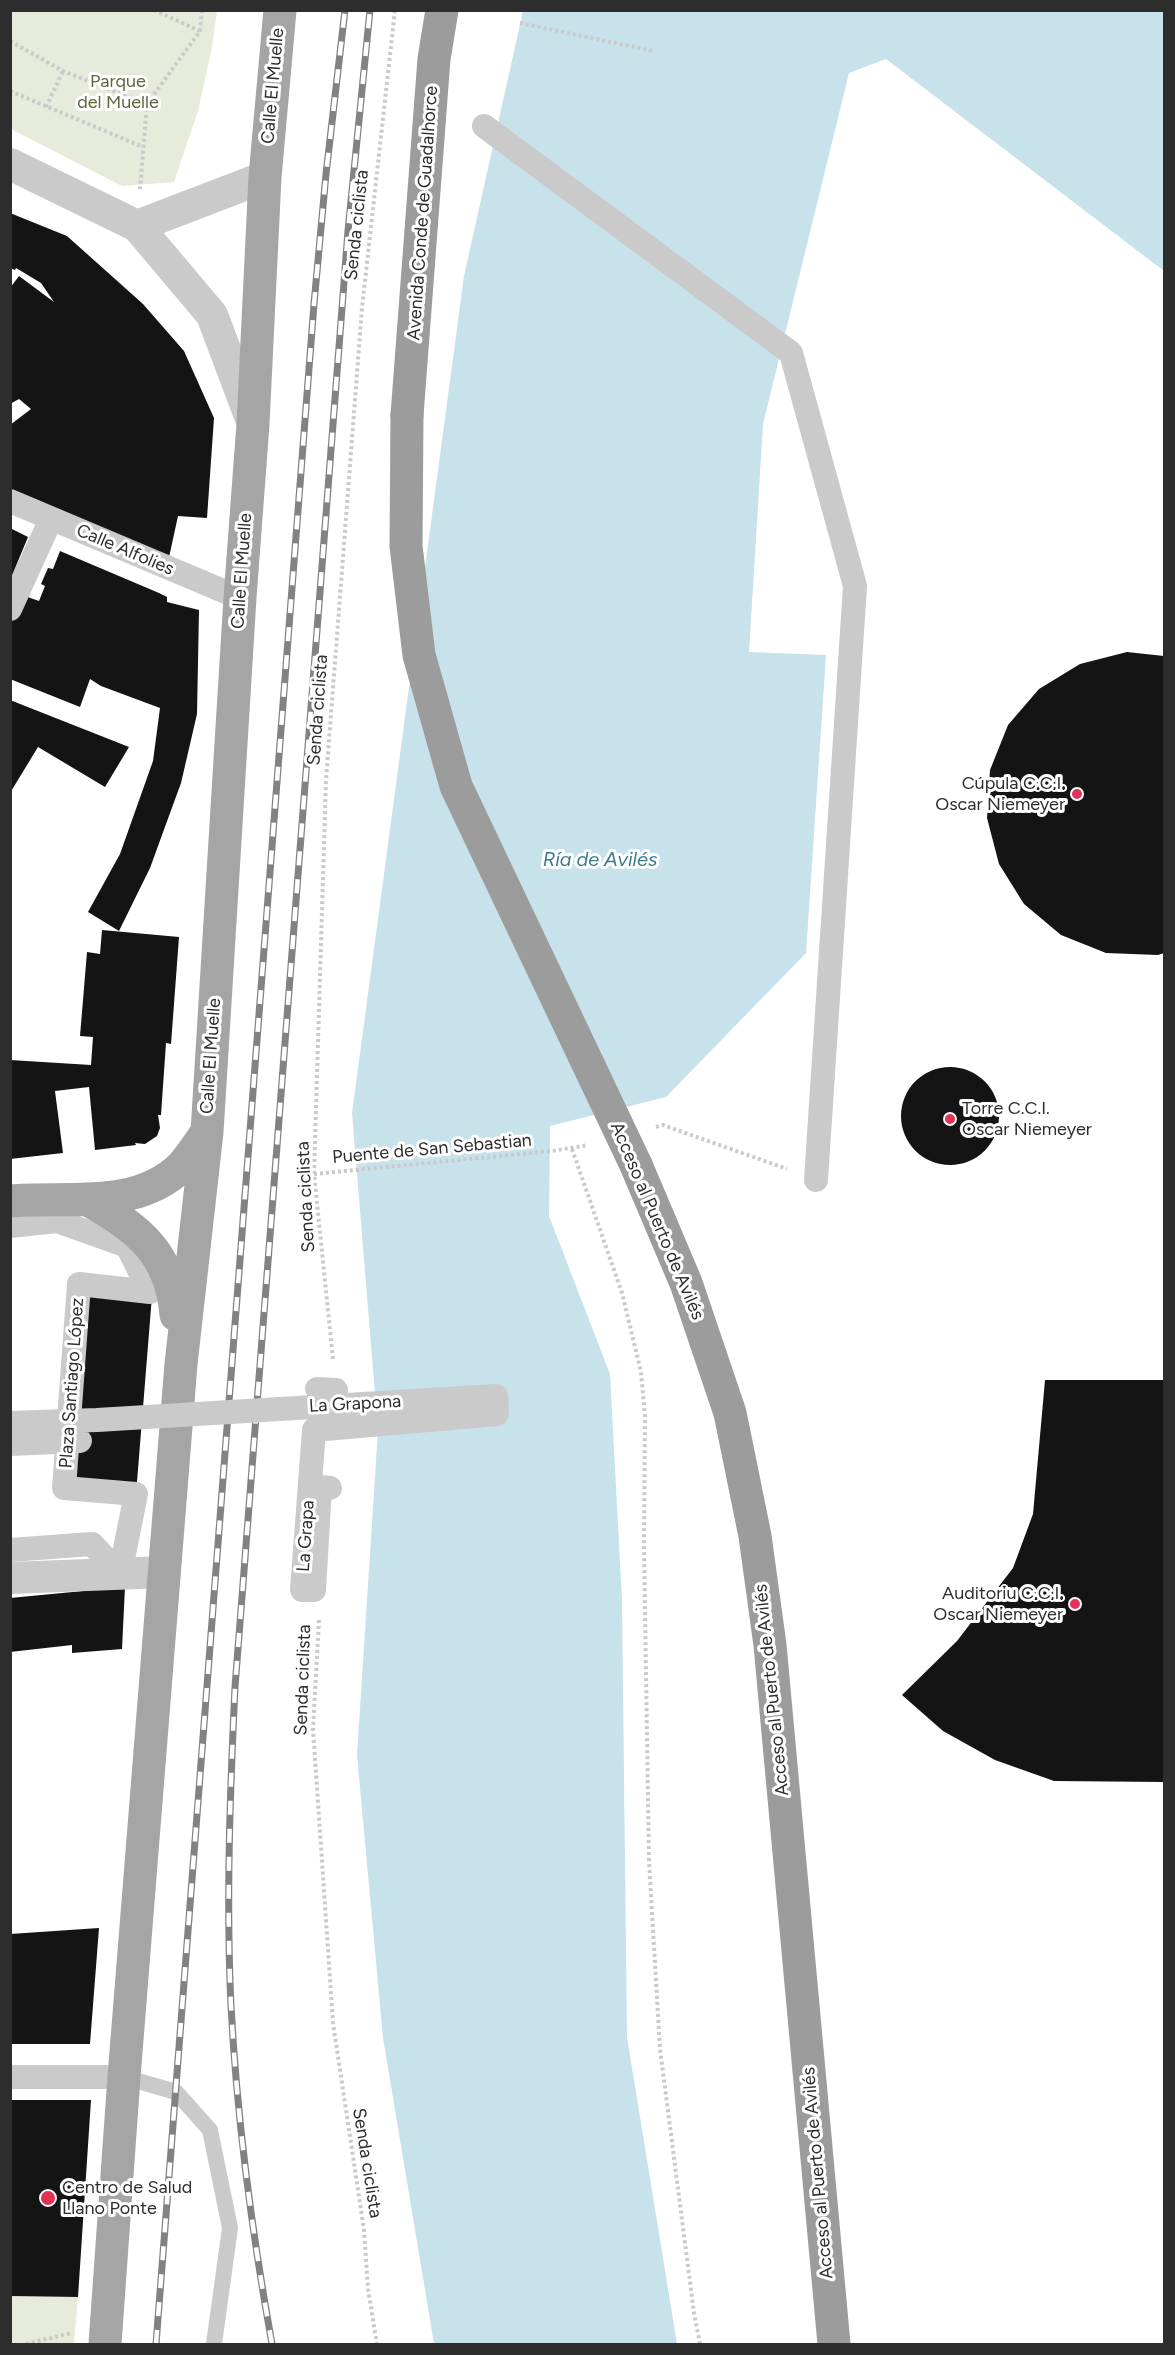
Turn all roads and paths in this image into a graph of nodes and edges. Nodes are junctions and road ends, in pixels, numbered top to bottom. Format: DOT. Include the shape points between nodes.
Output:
graph roads {
  1 [pos="154,10"];
  2 [pos="202,10"];
  3 [pos="280,10"];
  4 [pos="395,10"];
  5 [pos="442,10"];
  6 [pos="520,23"];
  7 [pos="200,31"];
  8 [pos="10,41"];
  9 [pos="653,51"];
  10 [pos="63,71"];
  11 [pos="10,91"];
  12 [pos="147,104"];
  13 [pos="46,107"];
  14 [pos="484,126"];
  15 [pos="10,164"];
  16 [pos="265,177"];
  17 [pos="137,226"];
  18 [pos="407,415"];
  19 [pos="253,424"];
  20 [pos="10,501"];
  21 [pos="51,519"];
  22 [pos="240,598"];
  23 [pos="10,609"];
  24 [pos="652,1128"];
  25 [pos="207,1132"];
  26 [pos="595,1143"];
  27 [pos="572,1149"];
  28 [pos="314,1174"];
  29 [pos="816,1180"];
  30 [pos="88,1200"];
  31 [pos="10,1201"];
  32 [pos="10,1226"];
  33 [pos="181,1364"];
  34 [pos="326,1390"];
  35 [pos="10,1423"];
  36 [pos="314,1430"];
  37 [pos="80,1436"];
  38 [pos="10,1444"];
  39 [pos="330,1488"];
  40 [pos="10,1550"];
  41 [pos="165,1572"];
  42 [pos="120,1574"];
  43 [pos="10,1578"];
  44 [pos="319,1614"];
  45 [pos="124,2077"];
  46 [pos="10,2078"];
  47 [pos="105,2335"];
  48 [pos="26,2344"];
  49 [pos="214,2344"];
  50 [pos="377,2344"];
  51 [pos="700,2344"];
  52 [pos="834,2344"];
  1 -- 7 [label="path"];
  2 -- 7 [label="path"];
  3 -- 16 [label="main road, Calle El Muelle"];
  4 -- 28 [label="path, Senda ciclista" via="362,308 326,780"];
  5 -- 18 [label="highway, Avenida Conde de Guadalhorce" via="434,59"];
  6 -- 9 [label="path"];
  7 -- 12 [label="path"];
  8 -- 10 [label="path"];
  10 -- 12 [label="path"];
  10 -- 13 [label="path"];
  11 -- 13 [label="path"];
  12 -- 13 [label="path" via="143,147"];
  14 -- 29 [label="street" via="791,353 855,586"];
  15 -- 17 [label="street"];
  16 -- 17 [label="street"];
  16 -- 19 [label="main road, Calle El Muelle"];
  17 -- 19 [label="street" via="212,315"];
  18 -- 52 [label="highway, Acceso al Puerto de Avilés, bridge" via="406,546 419,655 456,786 636,1165 686,1282 729,1413 754,1536 771,1657"];
  19 -- 22 [label="main road, Calle El Muelle"];
  20 -- 21 [label="street, Calle Alfolies"];
  21 -- 22 [label="street, Calle Alfolies"];
  21 -- 23 [label="street"];
  22 -- 25 [label="main road, Calle El Muelle"];
  24 -- 29 [label="path" via="663,1125"];
  25 -- 30 [label="main road" via="182,1166 158,1182 132,1194"];
  25 -- 33 [label="main road, Calle El Muelle"];
  26 -- 27 [label="path, Puente de San Sebastian"];
  27 -- 28 [label="path, Puente de San Sebastian"];
  27 -- 51 [label="path" via="622,1293 641,1372 645,1416 650,1861 660,2049"];
  28 -- 34 [label="path, Senda ciclista"];
  30 -- 31 [label="main road"];
  30 -- 33 [label="main road" via="118,1217 154,1248 169,1275"];
  32 -- 42 [label="street, Plaza Santiago López" via="57,1221 127,1246 150,1292 79,1284 64,1488 136,1494"];
  33 -- 41 [label="main road"];
  35 -- 36 [label="street, La Grapona, bridge" via="496,1396 498,1414"];
  36 -- 39 [label="street, La Grapa" via="302,1590 314,1590 320,1487"];
  37 -- 38 [label="street, bridge"];
  40 -- 42 [label="street" via="92,1545"];
  41 -- 42 [label="street"];
  41 -- 45 [label="main road"];
  42 -- 43 [label="street"];
  44 -- 50 [label="path, Senda ciclista" via="313,1729 333,2023"];
  45 -- 46 [label="street"];
  45 -- 47 [label="main road"];
  45 -- 49 [label="lane" via="176,2092 210,2130 230,2228"];
  47 -- 48 [label="path"];
}
